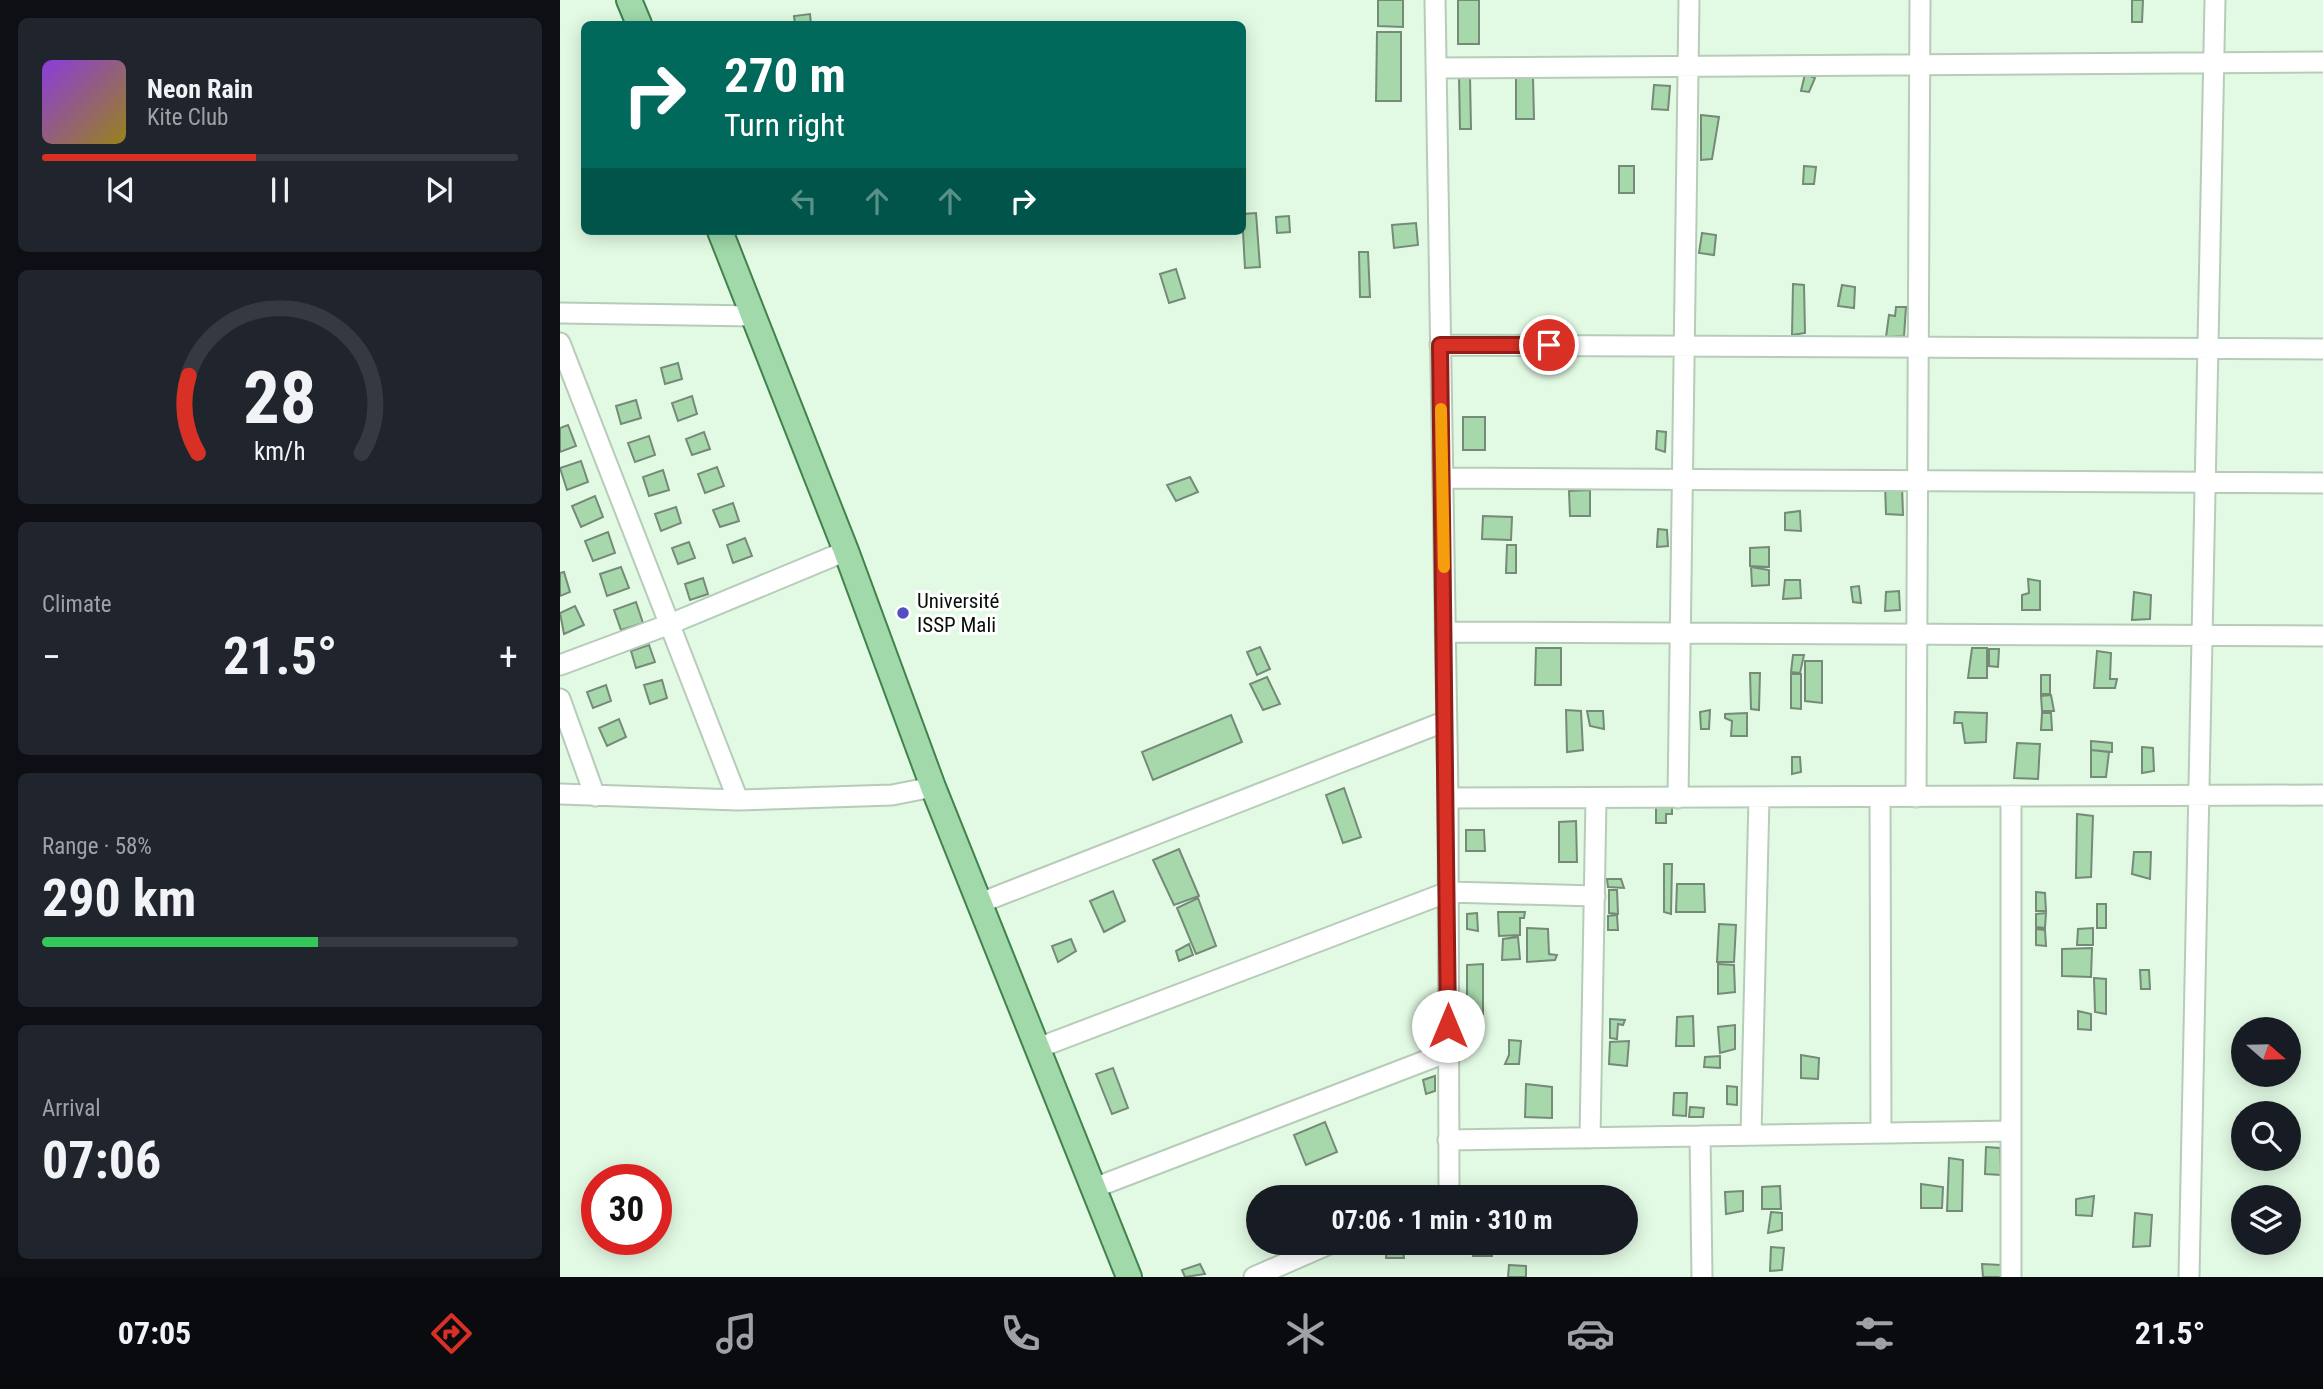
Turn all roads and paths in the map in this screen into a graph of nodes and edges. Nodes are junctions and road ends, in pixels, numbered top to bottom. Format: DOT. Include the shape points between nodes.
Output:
graph roads {
  1 [pos="629,0"];
  2 [pos="1435,0"];
  3 [pos="1689,0"];
  4 [pos="1920,0"];
  5 [pos="2215,0"];
  6 [pos="638,21"];
  7 [pos="2323,62"];
  8 [pos="2214,63"];
  9 [pos="1920,64"];
  10 [pos="1688,66"];
  11 [pos="1436,68"];
  12 [pos="722,235"];
  13 [pos="560,313"];
  14 [pos="754,316"];
  15 [pos="1440,345"];
  16 [pos="1684,346"];
  17 [pos="1919,347"];
  18 [pos="561,349"];
  19 [pos="2208,349"];
  20 [pos="2323,349"];
  21 [pos="1443,478"];
  22 [pos="1682,479"];
  23 [pos="1918,480"];
  24 [pos="2205,482"];
  25 [pos="2323,483"];
  26 [pos="846,551"];
  27 [pos="670,624"];
  28 [pos="1445,632"];
  29 [pos="1680,633"];
  30 [pos="1917,634"];
  31 [pos="2202,635"];
  32 [pos="2323,636"];
  33 [pos="560,665"];
  34 [pos="560,699"];
  35 [pos="1446,721"];
  36 [pos="933,787"];
  37 [pos="560,794"];
  38 [pos="2323,795"];
  39 [pos="594,796"];
  40 [pos="2011,796"];
  41 [pos="2199,796"];
  42 [pos="1759,797"];
  43 [pos="1880,797"];
  44 [pos="1916,797"];
  45 [pos="1448,798"];
  46 [pos="1597,798"];
  47 [pos="1678,798"];
  48 [pos="738,800"];
  49 [pos="1448,892"];
  50 [pos="1595,896"];
  51 [pos="980,903"];
  52 [pos="1038,1048"];
  53 [pos="1448,1052"];
  54 [pos="2011,1131"];
  55 [pos="1881,1133"];
  56 [pos="1751,1135"];
  57 [pos="1700,1136"];
  58 [pos="1590,1138"];
  59 [pos="1448,1140"];
  60 [pos="1449,1185"];
  61 [pos="1094,1188"];
  62 [pos="1304,1255"];
  63 [pos="1129,1277"];
  64 [pos="1254,1277"];
  65 [pos="1702,1277"];
  66 [pos="2011,1277"];
  67 [pos="2189,1277"];
  1 -- 6 [label="main road"];
  2 -- 11 [label="street"];
  3 -- 10 [label="street"];
  4 -- 9 [label="street"];
  5 -- 8 [label="street"];
  7 -- 8 [label="street"];
  8 -- 9 [label="street"];
  8 -- 19 [label="street"];
  9 -- 10 [label="street"];
  9 -- 17 [label="street"];
  10 -- 11 [label="street"];
  10 -- 16 [label="street"];
  11 -- 15 [label="street"];
  12 -- 14 [label="main road"];
  13 -- 14 [label="street"];
  14 -- 26 [label="main road"];
  15 -- 16 [label="street"];
  15 -- 21 [label="street"];
  16 -- 17 [label="street"];
  16 -- 22 [label="street"];
  17 -- 19 [label="street"];
  17 -- 23 [label="street"];
  18 -- 27 [label="street"];
  19 -- 20 [label="street"];
  19 -- 24 [label="street"];
  21 -- 22 [label="street"];
  21 -- 28 [label="street"];
  22 -- 23 [label="street"];
  22 -- 29 [label="street"];
  23 -- 24 [label="street"];
  23 -- 30 [label="street"];
  24 -- 25 [label="street"];
  24 -- 31 [label="street"];
  26 -- 27 [label="street"];
  26 -- 36 [label="main road"];
  27 -- 33 [label="street"];
  27 -- 48 [label="street"];
  28 -- 29 [label="street"];
  28 -- 35 [label="street"];
  29 -- 30 [label="street"];
  29 -- 47 [label="street"];
  30 -- 31 [label="street"];
  30 -- 44 [label="street"];
  31 -- 32 [label="street"];
  31 -- 41 [label="street"];
  34 -- 39 [label="street"];
  35 -- 45 [label="street"];
  35 -- 51 [label="street"];
  36 -- 48 [label="street" via="892,795"];
  36 -- 51 [label="main road"];
  37 -- 39 [label="street"];
  38 -- 41 [label="street"];
  39 -- 48 [label="street"];
  40 -- 41 [label="street"];
  40 -- 44 [label="street"];
  40 -- 54 [label="street"];
  41 -- 67 [label="street"];
  42 -- 43 [label="street"];
  42 -- 47 [label="street"];
  42 -- 56 [label="street"];
  43 -- 44 [label="street"];
  43 -- 55 [label="street"];
  45 -- 46 [label="street"];
  45 -- 49 [label="street"];
  46 -- 47 [label="street"];
  46 -- 50 [label="street"];
  49 -- 50 [label="street"];
  49 -- 52 [label="street"];
  49 -- 53 [label="street"];
  50 -- 58 [label="street"];
  51 -- 52 [label="main road"];
  52 -- 61 [label="main road"];
  53 -- 59 [label="street"];
  53 -- 61 [label="street"];
  54 -- 55 [label="street"];
  54 -- 66 [label="street"];
  55 -- 56 [label="street"];
  56 -- 57 [label="street"];
  57 -- 58 [label="street"];
  57 -- 65 [label="street"];
  58 -- 59 [label="street"];
  59 -- 60 [label="street"];
  61 -- 63 [label="main road"];
  62 -- 64 [label="street"];
}
